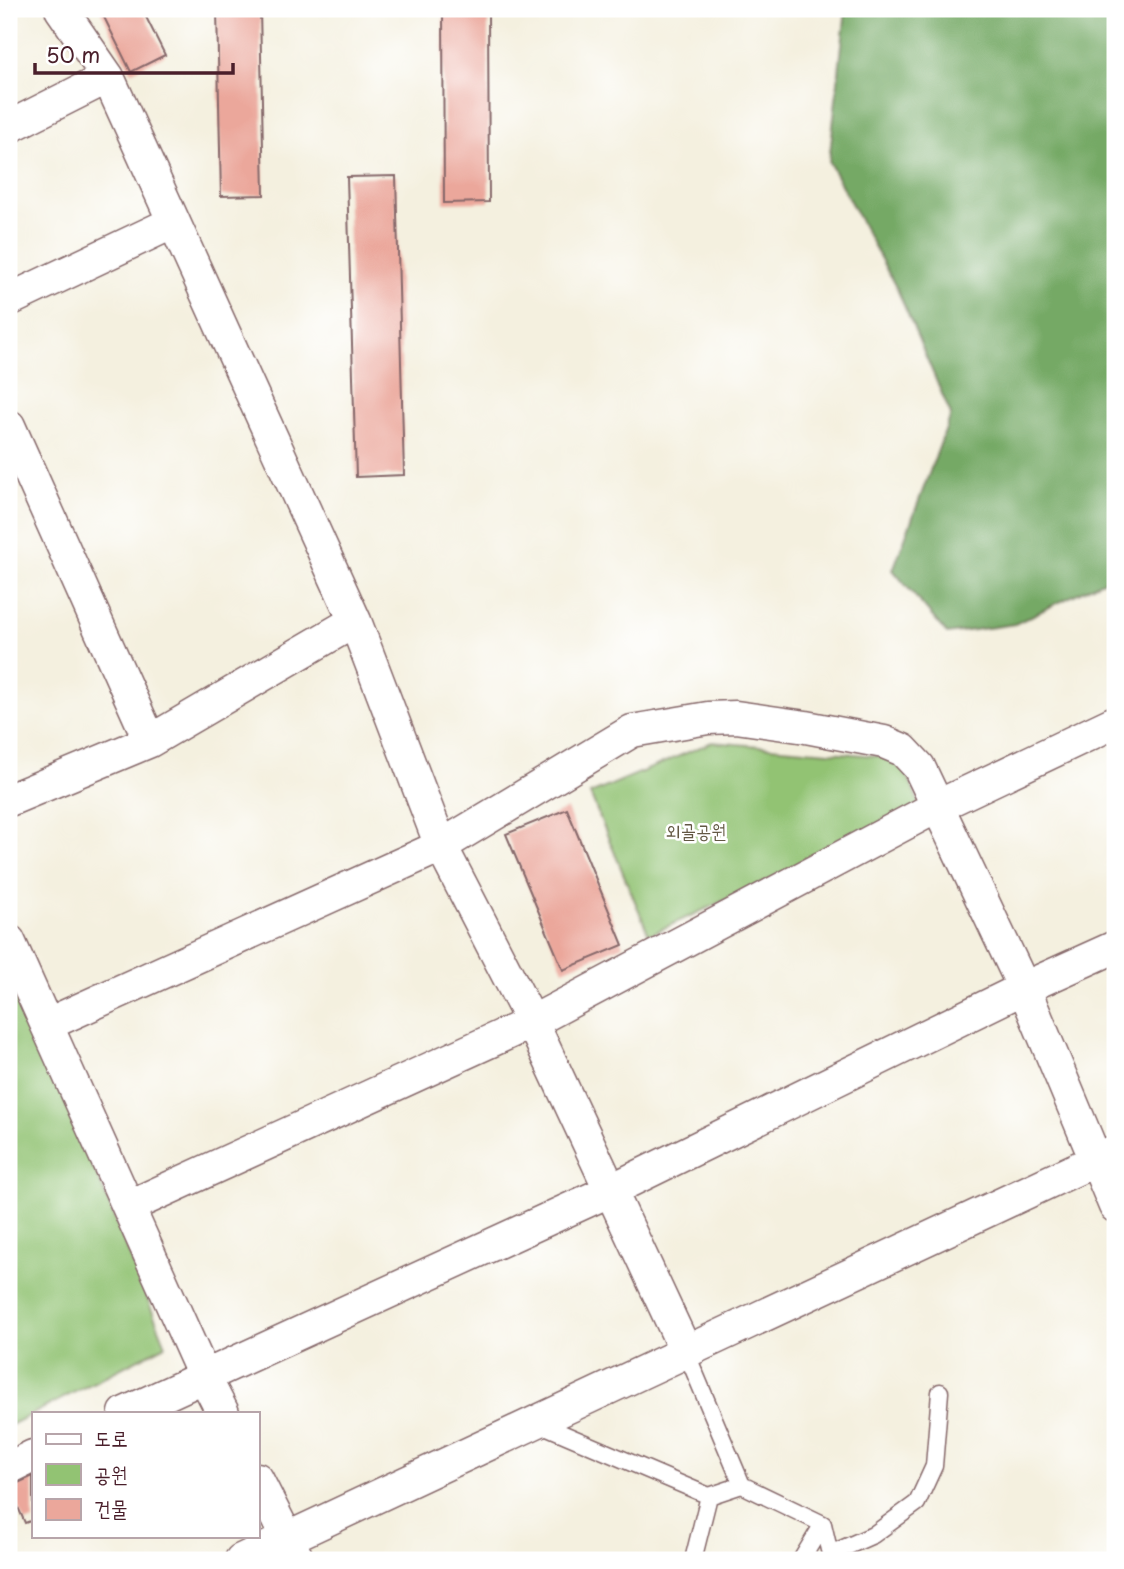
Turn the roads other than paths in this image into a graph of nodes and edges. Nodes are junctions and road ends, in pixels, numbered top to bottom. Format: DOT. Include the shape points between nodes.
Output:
graph roads {
  1 [pos="61,9"];
  2 [pos="108,77"];
  3 [pos="9,127"];
  4 [pos="174,222"];
  5 [pos="9,300"];
  6 [pos="9,426"];
  7 [pos="355,621"];
  8 [pos="1115,722"];
  9 [pos="150,741"];
  10 [pos="9,800"];
  11 [pos="938,806"];
  12 [pos="441,846"];
  13 [pos="9,941"];
  14 [pos="1115,947"];
  15 [pos="1024,988"];
  16 [pos="532,1022"];
  17 [pos="48,1024"];
  18 [pos="1105,1156"];
  19 [pos="609,1191"];
  20 [pos="130,1206"];
  21 [pos="1115,1206"];
  22 [pos="686,1352"];
  23 [pos="204,1376"];
  24 [pos="940,1392"];
  25 [pos="127,1412"];
  26 [pos="222,1412"];
  27 [pos="536,1422"];
  28 [pos="32,1457"];
  29 [pos="9,1468"];
  30 [pos="259,1483"];
  31 [pos="742,1485"];
  32 [pos="709,1496"];
  33 [pos="823,1524"];
  34 [pos="293,1549"];
  35 [pos="833,1557"];
  36 [pos="241,1560"];
  37 [pos="693,1560"];
  38 [pos="801,1560"];
  1 -- 2 [label="street"];
  2 -- 3 [label="street"];
  2 -- 4 [label="street"];
  4 -- 5 [label="street"];
  4 -- 7 [label="street"];
  6 -- 9 [label="street"];
  7 -- 9 [label="street"];
  7 -- 12 [label="street"];
  8 -- 11 [label="street"];
  9 -- 10 [label="street"];
  11 -- 12 [label="street" via="919,767 903,750 806,727 736,717 708,718 632,731"];
  11 -- 15 [label="street"];
  11 -- 16 [label="street"];
  12 -- 16 [label="street"];
  12 -- 17 [label="street"];
  13 -- 17 [label="street"];
  14 -- 15 [label="street"];
  15 -- 18 [label="street"];
  15 -- 19 [label="street"];
  16 -- 19 [label="street"];
  16 -- 20 [label="street"];
  17 -- 20 [label="street"];
  18 -- 21 [label="street"];
  18 -- 22 [label="street"];
  19 -- 22 [label="street"];
  19 -- 23 [label="street"];
  20 -- 23 [label="street"];
  22 -- 27 [label="street"];
  22 -- 31 [label="lane"];
  23 -- 25 [label="street"];
  23 -- 26 [label="street"];
  24 -- 35 [label="lane" via="934,1466 917,1503"];
  27 -- 32 [label="lane"];
  27 -- 34 [label="street"];
  28 -- 29 [label="street"];
  30 -- 34 [label="street"];
  31 -- 32 [label="lane"];
  31 -- 33 [label="lane"];
  32 -- 37 [label="lane"];
  33 -- 35 [label="lane"];
  33 -- 38 [label="lane"];
  34 -- 36 [label="street"];
}
